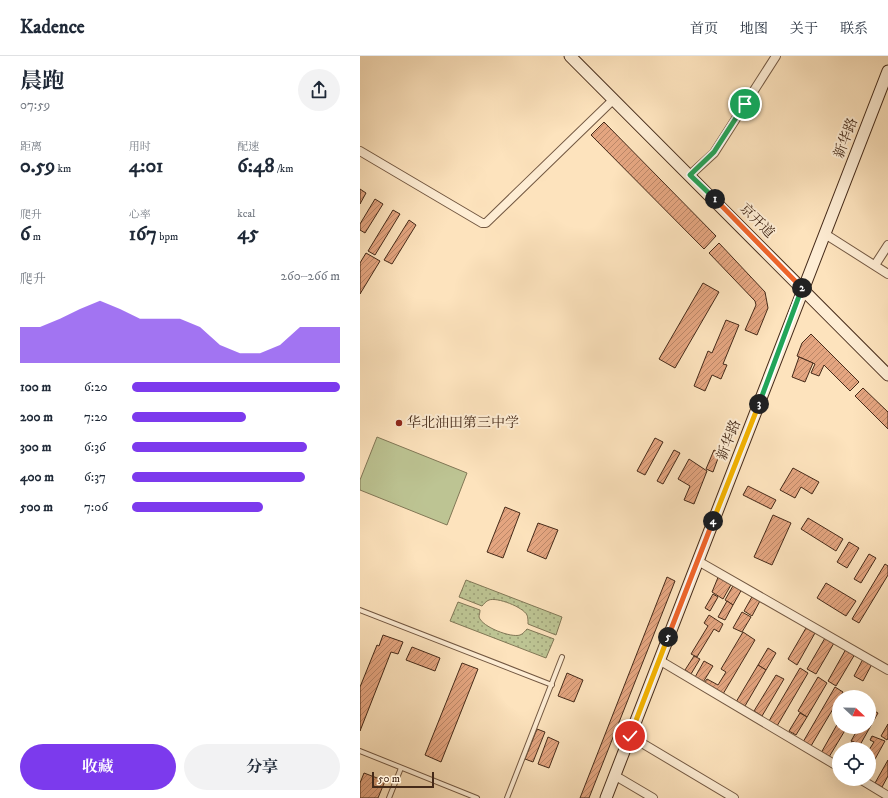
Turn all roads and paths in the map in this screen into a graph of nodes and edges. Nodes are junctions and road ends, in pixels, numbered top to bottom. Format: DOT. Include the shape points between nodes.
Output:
graph roads {
  1 [pos="570,56"];
  2 [pos="776,56"];
  3 [pos="888,71"];
  4 [pos="614,99"];
  5 [pos="360,151"];
  6 [pos="690,175"];
  7 [pos="825,234"];
  8 [pos="888,246"];
  9 [pos="875,265"];
  10 [pos="888,274"];
  11 [pos="803,289"];
  12 [pos="888,375"];
  13 [pos="698,561"];
  14 [pos="360,610"];
  15 [pos="562,658"];
  16 [pos="659,660"];
  17 [pos="888,670"];
  18 [pos="552,685"];
  19 [pos="630,736"];
  20 [pos="360,751"];
  21 [pos="832,762"];
  22 [pos="401,768"];
  23 [pos="614,776"];
  24 [pos="872,786"];
  25 [pos="888,796"];
  26 [pos="389,798"];
  27 [pos="477,798"];
  28 [pos="507,798"];
  29 [pos="606,798"];
  30 [pos="653,798"];
  31 [pos="734,798"];
  1 -- 4 [label="main road, 京开道"];
  2 -- 6 [label="street" via="714,152"];
  3 -- 7 [label="main road, 新华路"];
  4 -- 5 [label="street" via="486,223 482,224"];
  4 -- 6 [label="main road, 京开道"];
  6 -- 11 [label="main road, 京开道"];
  7 -- 9 [label="street"];
  7 -- 11 [label="main road, 新华路"];
  8 -- 9 [label="street"];
  9 -- 10 [label="street"];
  11 -- 12 [label="main road, 京开道"];
  11 -- 13 [label="main road, 新华路"];
  13 -- 16 [label="main road, 新华路"];
  13 -- 17 [label="street"];
  14 -- 18 [label="lane"];
  15 -- 18 [label="lane"];
  16 -- 19 [label="main road, 新华路"];
  16 -- 21 [label="street"];
  18 -- 28 [label="lane"];
  19 -- 23 [label="main road, 新华路"];
  19 -- 31 [label="street"];
  20 -- 22 [label="lane"];
  22 -- 26 [label="lane"];
  22 -- 27 [label="lane"];
  23 -- 29 [label="main road, 新华路"];
  23 -- 30 [label="street"];
  24 -- 25 [label="street"];
}
